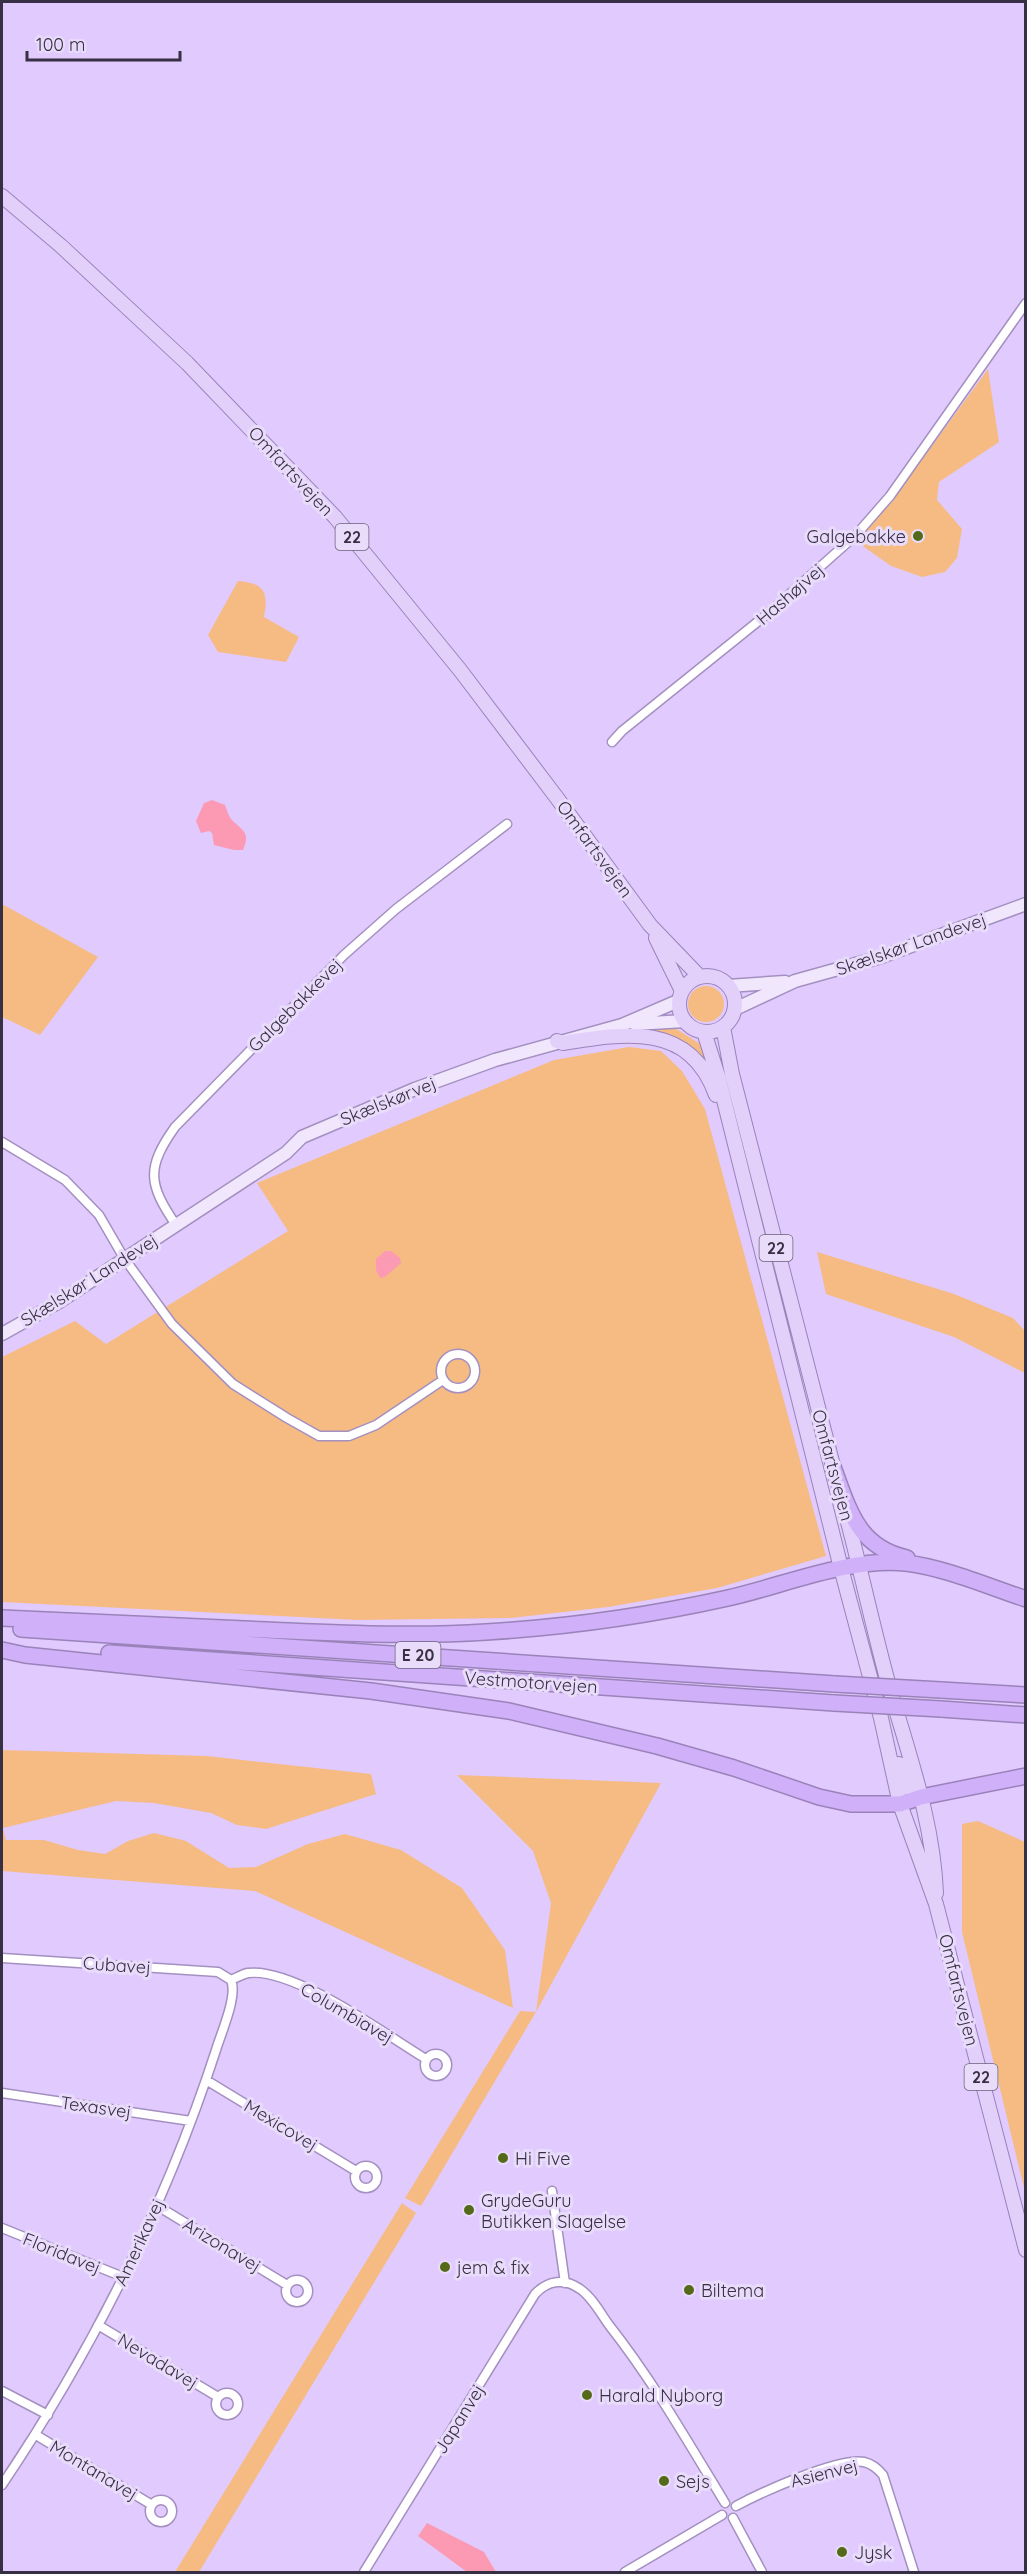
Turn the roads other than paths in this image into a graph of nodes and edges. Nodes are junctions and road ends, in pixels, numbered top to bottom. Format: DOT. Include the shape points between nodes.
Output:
graph roads {
  1 [pos="2,196"];
  2 [pos="1026,303"];
  3 [pos="612,742"];
  4 [pos="507,824"];
  5 [pos="1026,904"];
  6 [pos="650,925"];
  7 [pos="700,977"];
  8 [pos="795,981"];
  9 [pos="728,986"];
  10 [pos="680,996"];
  11 [pos="735,1009"];
  12 [pos="684,1021"];
  13 [pos="622,1025"];
  14 [pos="723,1027"];
  15 [pos="704,1032"];
  16 [pos="557,1041"];
  17 [pos="2,1142"];
  18 [pos="738,1160"];
  19 [pos="176,1225"];
  20 [pos="124,1258"];
  21 [pos="2,1334"];
  22 [pos="443,1380"];
  23 [pos="833,1467"];
  24 [pos="860,1565"];
  25 [pos="841,1568"];
  26 [pos="1000,1590"];
  27 [pos="1026,1599"];
  28 [pos="2,1618"];
  29 [pos="2,1628"];
  30 [pos="2,1648"];
  31 [pos="886,1674"];
  32 [pos="1026,1695"];
  33 [pos="1026,1715"];
  34 [pos="881,1718"];
  35 [pos="1026,1776"];
  36 [pos="921,1797"];
  37 [pos="900,1804"];
  38 [pos="936,1904"];
  39 [pos="2,1958"];
  40 [pos="231,1980"];
  41 [pos="426,2059"];
  42 [pos="206,2080"];
  43 [pos="2,2093"];
  44 [pos="191,2121"];
  45 [pos="356,2171"];
  46 [pos="552,2191"];
  47 [pos="156,2205"];
  48 [pos="2,2228"];
  49 [pos="1026,2250"];
  50 [pos="123,2277"];
  51 [pos="565,2283"];
  52 [pos="287,2285"];
  53 [pos="98,2325"];
  54 [pos="2,2391"];
  55 [pos="218,2397"];
  56 [pos="48,2415"];
  57 [pos="36,2435"];
  58 [pos="2,2485"];
  59 [pos="725,2503"];
  60 [pos="152,2505"];
  61 [pos="736,2506"];
  62 [pos="722,2515"];
  63 [pos="733,2518"];
  64 [pos="364,2572"];
  65 [pos="625,2572"];
  66 [pos="762,2572"];
  67 [pos="914,2572"];
  1 -- 6 [label="main road, Omfartsvejen / 22" via="187,363 335,517 460,670"];
  2 -- 3 [label="street, Hashøjvej" via="890,496 856,535"];
  4 -- 19 [label="street, Galgebakkevej" via="396,909 344,956 176,1127 156,1163 154,1188"];
  5 -- 8 [label="street, Skælskør Landevej" via="881,957"];
  6 -- 7 [label="main road, Omfartsvejen / 22"];
  6 -- 10 [label="main road, Omfartsvejen / 22"];
  7 -- 9 [label="main road, 22" via="716,978"];
  7 -- 10 [label="main road"];
  8 -- 9 [label="street, Skælskør Landevej"];
  8 -- 11 [label="street, Skælskør Landevej"];
  9 -- 11 [label="main road"];
  10 -- 12 [label="main road, 22"];
  10 -- 13 [label="street, Skælskørvej"];
  11 -- 14 [label="main road"];
  12 -- 13 [label="street, Skælskørvej"];
  12 -- 15 [label="main road"];
  13 -- 16 [label="street, Skælskørvej"];
  14 -- 15 [label="main road"];
  14 -- 23 [label="main road, Omfartsvejen / 22"];
  15 -- 18 [label="main road, Omfartsvejen / 22"];
  16 -- 18 [label="main road" via="638,1035 659,1038 685,1051 708,1076"];
  16 -- 19 [label="street, Skælskørvej" via="415,1089 302,1137 286,1153"];
  17 -- 20 [label="street" via="65,1180 99,1215"];
  18 -- 25 [label="main road, Omfartsvejen / 22"];
  19 -- 20 [label="street, Skælskør Landevej"];
  20 -- 21 [label="street, Skælskør Landevej"];
  20 -- 22 [label="street" via="171,1324 234,1384 319,1436 349,1436 376,1425"];
  22 -- 22 [label="street" via="454,1388 468,1386 475,1374 472,1361 460,1354 447,1359 441,1371"];
  23 -- 24 [label="main road, Omfartsvejen / 22"];
  23 -- 26 [label="highway" via="852,1517 870,1541 892,1555 944,1566"];
  24 -- 25 [label="highway"];
  24 -- 26 [label="highway" via="906,1563"];
  24 -- 31 [label="main road, Omfartsvejen / 22"];
  25 -- 28 [label="highway" via="769,1589 638,1616 483,1632 410,1635"];
  25 -- 31 [label="main road" via="859,1587"];
  25 -- 34 [label="main road, Omfartsvejen / 22"];
  26 -- 27 [label="highway"];
  29 -- 32 [label="highway, Vestmotorvejen / E 20, bridge"];
  30 -- 33 [label="highway, Vestmotorvejen / E 20, bridge"];
  30 -- 37 [label="highway" via="26,1655 371,1691 499,1709 657,1746 819,1797 851,1804"];
  31 -- 36 [label="main road, Omfartsvejen / 22"];
  34 -- 36 [label="main road" via="904,1780"];
  34 -- 37 [label="main road, Omfartsvejen / 22"];
  35 -- 36 [label="highway"];
  36 -- 37 [label="highway"];
  36 -- 38 [label="main road, Omfartsvejen / 22" via="935,1861"];
  37 -- 38 [label="main road, Omfartsvejen / 22"];
  38 -- 49 [label="main road, Omfartsvejen / 22"];
  39 -- 40 [label="street, Cubavej" via="218,1972"];
  40 -- 41 [label="street, Columbiavej" via="248,1973 299,1984"];
  40 -- 42 [label="street, Amerikavej" via="234,1989 229,2009"];
  42 -- 44 [label="street, Amerikavej"];
  42 -- 45 [label="street, Mexicovej"];
  43 -- 44 [label="street, Texasvej"];
  44 -- 47 [label="street, Amerikavej"];
  46 -- 51 [label="street"];
  47 -- 50 [label="street, Amerikavej"];
  47 -- 52 [label="street, Arizonavej"];
  48 -- 50 [label="street, Floridavej"];
  50 -- 53 [label="street, Amerikavej"];
  51 -- 59 [label="street" via="582,2290 626,2346"];
  51 -- 64 [label="street, Japanvej" via="549,2283 535,2294"];
  53 -- 55 [label="street, Nevadavej"];
  53 -- 56 [label="street, Amerikavej"];
  54 -- 56 [label="street"];
  56 -- 57 [label="street, Amerikavej"];
  57 -- 58 [label="street, Amerikavej"];
  57 -- 60 [label="street, Montanavej"];
  59 -- 61 [label="street"];
  59 -- 62 [label="street"];
  61 -- 63 [label="street"];
  61 -- 67 [label="street, Asienvej" via="786,2482 853,2461 866,2462 883,2475"];
  62 -- 63 [label="street"];
  62 -- 65 [label="street"];
  63 -- 66 [label="street"];
}
